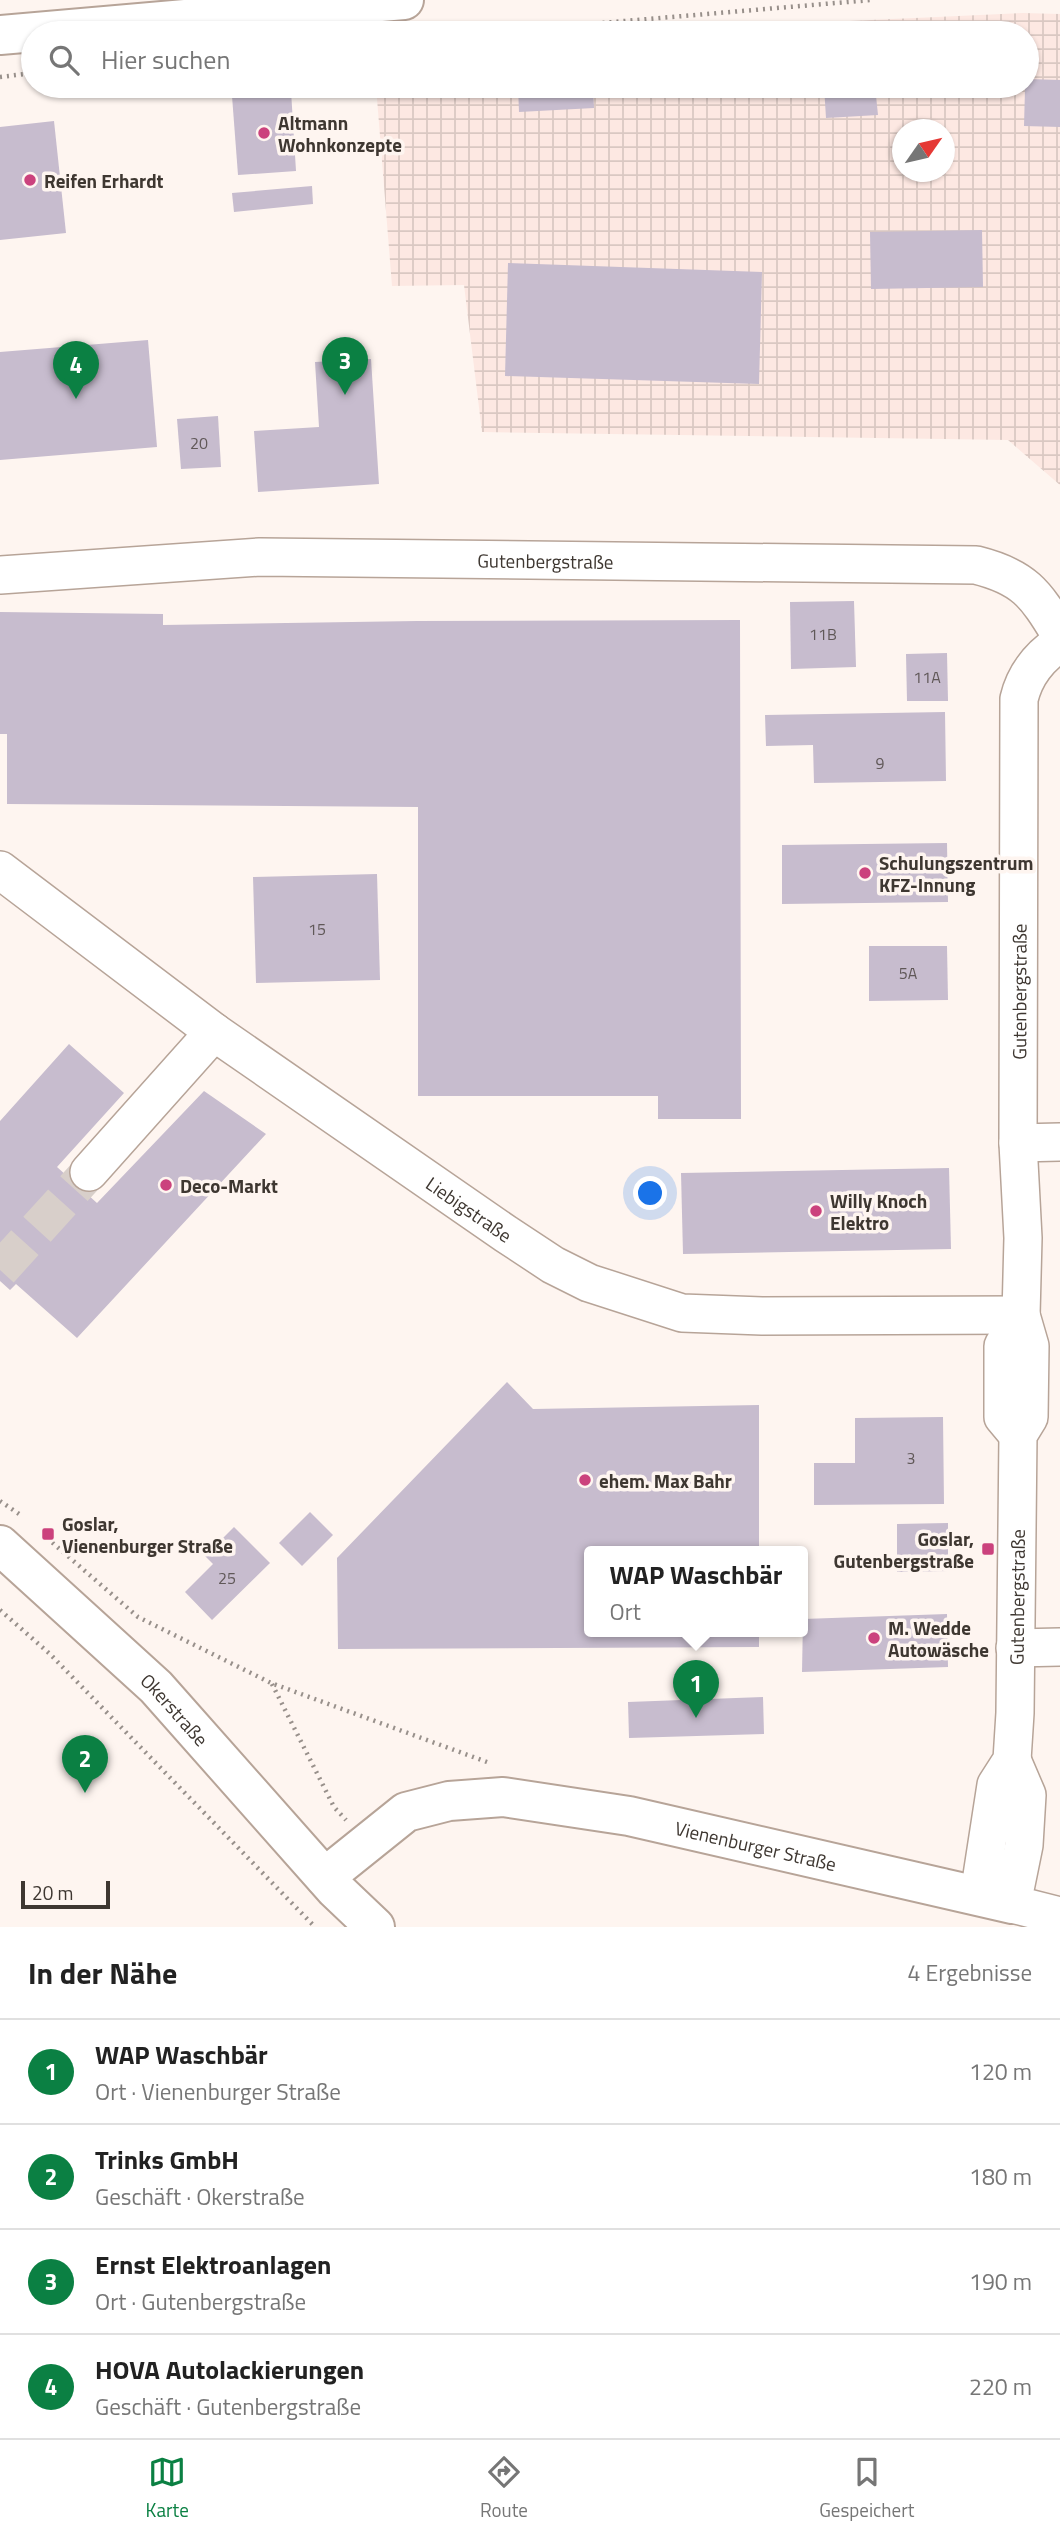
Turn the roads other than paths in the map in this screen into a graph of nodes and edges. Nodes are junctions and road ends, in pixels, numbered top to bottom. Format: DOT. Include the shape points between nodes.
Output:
graph roads {
  1 [pos="404,0"];
  2 [pos="154,21"];
  3 [pos="21,32"];
  4 [pos="0,34"];
  5 [pos="0,575"];
  6 [pos="1060,634"];
  7 [pos="1060,643"];
  8 [pos="0,870"];
  9 [pos="214,1032"];
  10 [pos="1060,1142"];
  11 [pos="1018,1143"];
  12 [pos="89,1172"];
  13 [pos="1021,1315"];
  14 [pos="0,1545"];
  15 [pos="1060,1647"];
  16 [pos="1015,1648"];
  17 [pos="449,1801"];
  18 [pos="330,1883"];
  19 [pos="995,1899"];
  20 [pos="1060,1916"];
  21 [pos="352,1927"];
  22 [pos="375,1927"];
  1 -- 2 [label="main road"];
  3 -- 4 [label="main road"];
  5 -- 6 [label="street, Gutenbergstraße" via="260,557 976,565 1023,583"];
  7 -- 11 [label="street, Gutenbergstraße" via="1030,672 1019,699"];
  8 -- 9 [label="street, Liebigstraße"];
  9 -- 12 [label="street"];
  9 -- 13 [label="street, Liebigstraße" via="553,1265 639,1301 682,1313 762,1316"];
  10 -- 11 [label="street"];
  11 -- 13 [label="street, Gutenbergstraße"];
  13 -- 16 [label="street, Gutenbergstraße" via="1030,1346 1029,1417 1018,1435"];
  14 -- 18 [label="main road, Okerstraße" via="156,1687"];
  15 -- 16 [label="street"];
  16 -- 19 [label="street, Gutenbergstraße" via="1012,1759 996,1785"];
  17 -- 18 [label="main road"];
  17 -- 18 [label="main road, Vienenburger Straße" via="406,1812 366,1842"];
  17 -- 19 [label="main road, Vienenburger Straße" via="503,1797 629,1816"];
  18 -- 21 [label="main road"];
  18 -- 22 [label="main road"];
  19 -- 20 [label="street, Vienenburger Straße"];
}
